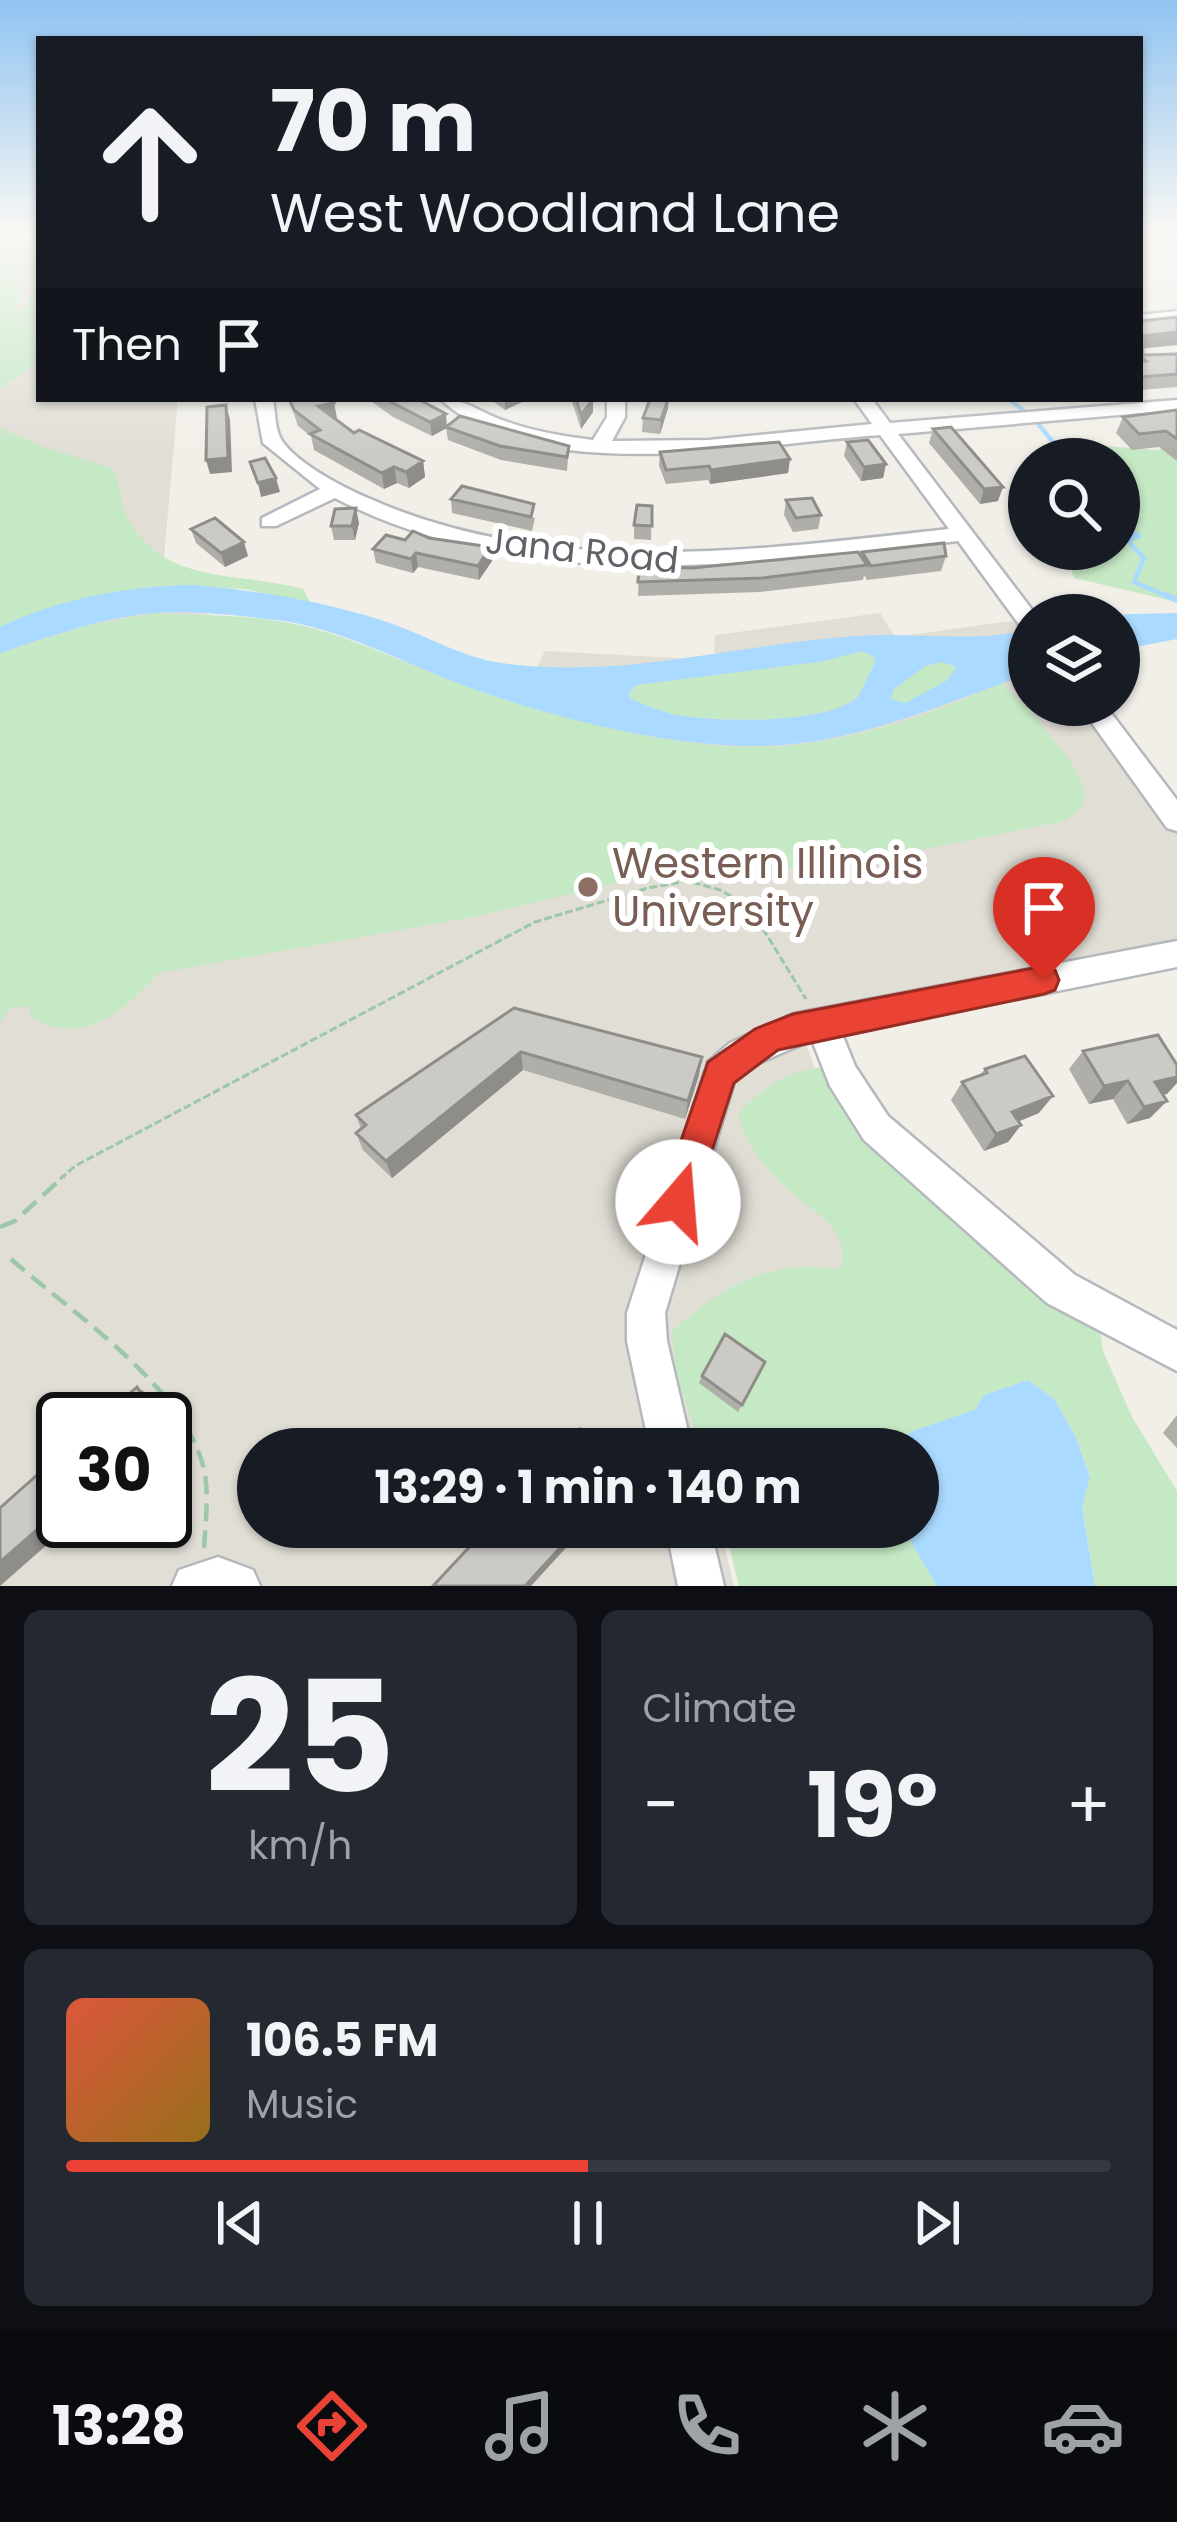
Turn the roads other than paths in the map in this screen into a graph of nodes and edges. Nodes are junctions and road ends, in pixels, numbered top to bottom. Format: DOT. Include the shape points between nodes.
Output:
graph roads {
  1 [pos="1177,316"];
  2 [pos="1143,320"];
  3 [pos="264,402"];
  4 [pos="454,402"];
  5 [pos="616,402"];
  6 [pos="864,402"];
  7 [pos="1177,405"];
  8 [pos="885,430"];
  9 [pos="600,445"];
  10 [pos="335,490"];
  11 [pos="269,522"];
  12 [pos="961,534"];
  13 [pos="1008,595"];
  14 [pos="1107,726"];
  15 [pos="1177,820"];
  16 [pos="1177,955"];
  17 [pos="822,1023"];
  18 [pos="1177,1351"];
  19 [pos="666,1428"];
  20 [pos="693,1548"];
  21 [pos="701,1586"];
  1 -- 2 [label="street"];
  3 -- 10 [label="street, Jana Road" via="270,440"];
  4 -- 9 [label="street" via="502,426"];
  5 -- 9 [label="street"];
  6 -- 8 [label="street"];
  7 -- 8 [label="street"];
  8 -- 9 [label="street" via="670,449"];
  8 -- 12 [label="street"];
  10 -- 11 [label="street"];
  10 -- 12 [label="street, Jana Road" via="458,537 599,559 722,560"];
  12 -- 13 [label="street"];
  14 -- 15 [label="street"];
  16 -- 17 [label="street"];
  17 -- 18 [label="street" via="876,1128 1061,1289"];
  17 -- 19 [label="street" via="766,1040 720,1073 646,1313"];
  20 -- 21 [label="street"];
}
